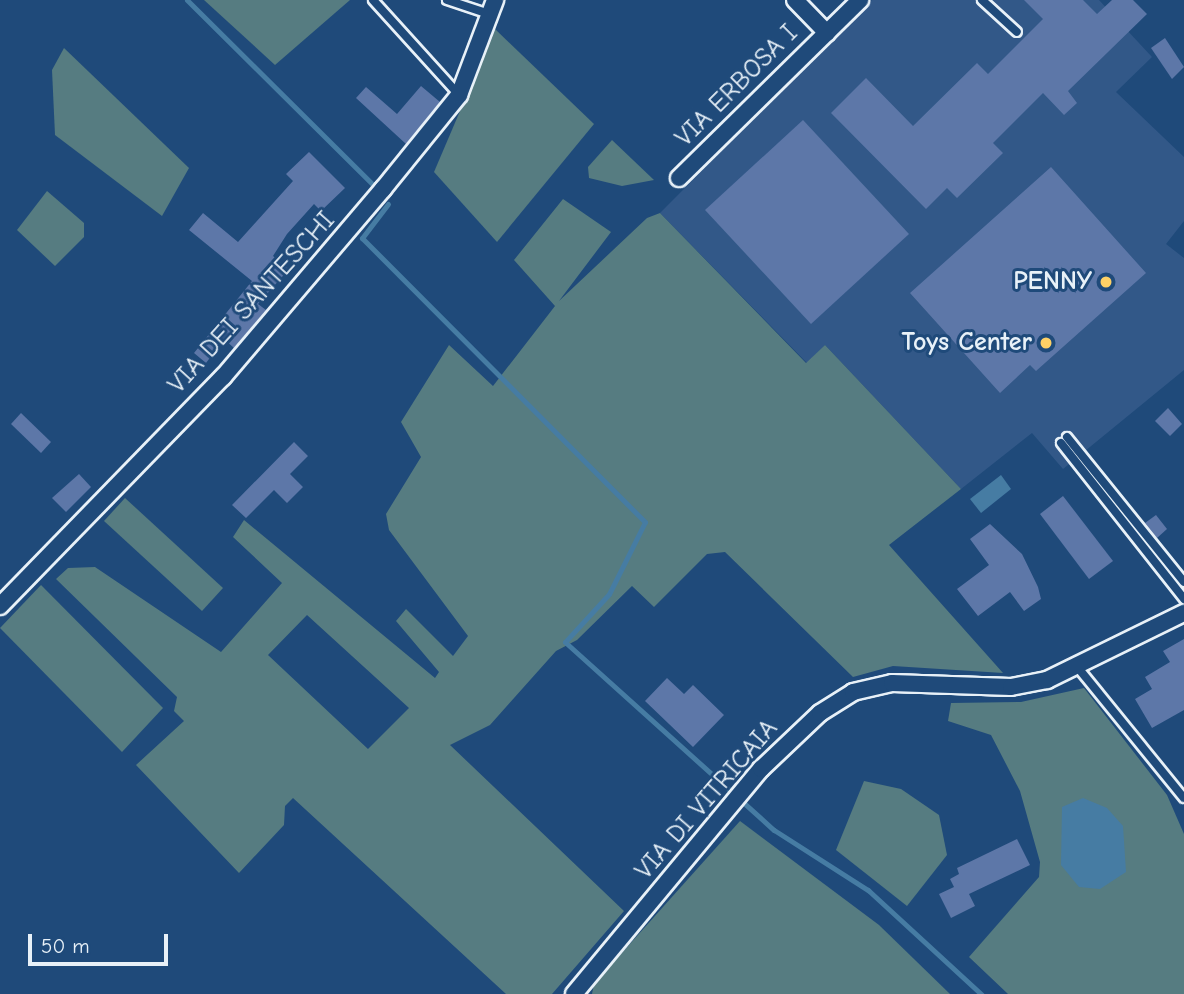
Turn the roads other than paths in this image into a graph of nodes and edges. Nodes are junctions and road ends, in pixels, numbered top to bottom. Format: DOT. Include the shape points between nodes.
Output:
graph roads {
  1 [pos="373,0"];
  2 [pos="795,0"];
  3 [pos="860,0"];
  4 [pos="982,0"];
  5 [pos="453,1"];
  6 [pos="492,7"];
  7 [pos="1017,32"];
  8 [pos="827,33"];
  9 [pos="459,95"];
  10 [pos="679,178"];
  11 [pos="1184,582"];
  12 [pos="1184,599"];
  13 [pos="0,606"];
  14 [pos="1184,613"];
  15 [pos="1079,669"];
  16 [pos="1184,798"];
  17 [pos="574,994"];
  1 -- 9 [label="lane"];
  2 -- 8 [label="street"];
  3 -- 8 [label="street, VIA ERBOSA I"];
  4 -- 7 [label="lane"];
  5 -- 6 [label="lane"];
  6 -- 9 [label="street, VIA DEI SANTESCHI"];
  8 -- 10 [label="street, VIA ERBOSA I"];
  9 -- 13 [label="street, VIA DEI SANTESCHI" via="223,377"];
  11 -- 12 [label="lane" via="1064,440"];
  14 -- 15 [label="street, VIA DI VITRICAIA"];
  15 -- 16 [label="lane"];
  15 -- 17 [label="street, VIA DI VITRICAIA" via="1011,687 892,683 853,692 791,737"];
}
